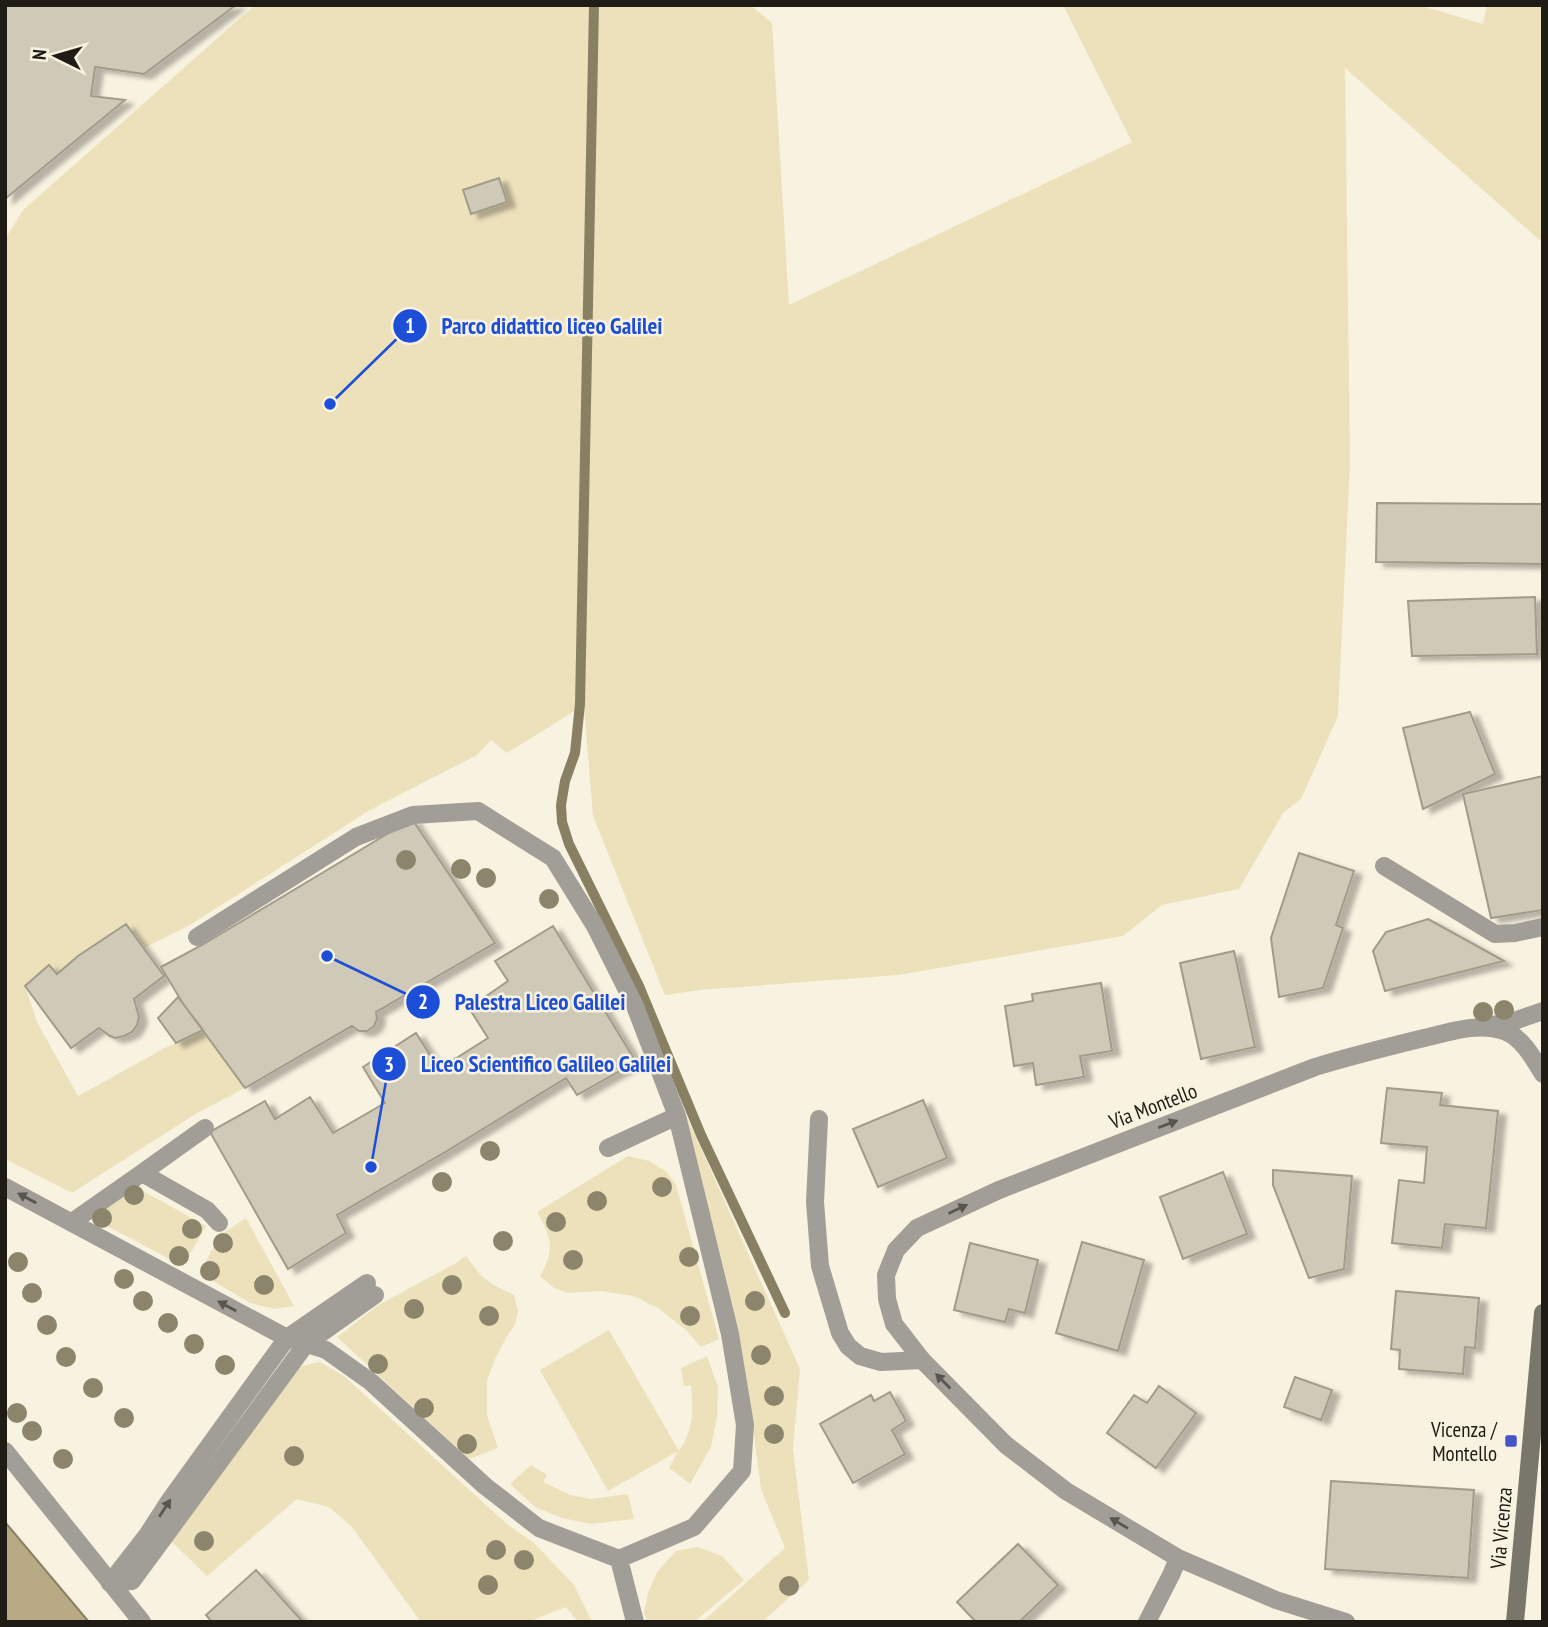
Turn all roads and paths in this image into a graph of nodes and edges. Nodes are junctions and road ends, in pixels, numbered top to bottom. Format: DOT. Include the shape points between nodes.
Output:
graph roads {
  1 [pos="1384,866"];
  2 [pos="1543,927"];
  3 [pos="197,937"];
  4 [pos="1539,1012"];
  5 [pos="1485,1027"];
  6 [pos="1524,1047"];
  7 [pos="1543,1074"];
  8 [pos="677,1116"];
  9 [pos="819,1119"];
  10 [pos="205,1128"];
  11 [pos="608,1148"];
  12 [pos="142,1172"];
  13 [pos="5,1187"];
  14 [pos="72,1222"];
  15 [pos="219,1223"];
  16 [pos="1543,1313"];
  17 [pos="287,1338"];
  18 [pos="306,1344"];
  19 [pos="922,1360"];
  20 [pos="5,1451"];
  21 [pos="1178,1558"];
  22 [pos="619,1559"];
  23 [pos="110,1583"];
  24 [pos="142,1622"];
  25 [pos="635,1622"];
  26 [pos="1147,1622"];
  27 [pos="1346,1622"];
  28 [pos="1515,1622"];
  1 -- 2 [label="street" via="1494,934"];
  3 -- 8 [label="street" via="356,837 413,815 478,811 553,858 596,926 635,1006"];
  4 -- 5 [label="street"];
  4 -- 6 [label="street" via="1525,1032"];
  5 -- 6 [label="street, Via Montello" via="1506,1031"];
  19 -- 5 [label="street, Via Montello, one-way" via="894,1324 886,1275 896,1250 917,1228 999,1190 1315,1067 1451,1031"];
  6 -- 7 [label="street, Via Montello"];
  8 -- 11 [label="street"];
  8 -- 22 [label="street" via="730,1334 745,1425 742,1471 694,1527"];
  9 -- 19 [label="street" via="815,1202 820,1266 840,1333 860,1356 881,1362"];
  10 -- 12 [label="street"];
  12 -- 14 [label="street"];
  12 -- 15 [label="street" via="207,1210"];
  14 -- 13 [label="street, one-way"];
  17 -- 14 [label="street, one-way"];
  16 -- 28 [label="main road, Via Vicenza"];
  17 -- 18 [label="street"];
  17 -- 18 [label="street" via="371,1289"];
  23 -- 17 [label="street, one-way"];
  18 -- 22 [label="street" via="326,1350 371,1382 485,1486 539,1528"];
  18 -- 23 [label="street" via="132,1581"];
  21 -- 19 [label="street, Via Montello, one-way" via="1066,1491 1006,1445"];
  20 -- 23 [label="street"];
  21 -- 26 [label="street"];
  21 -- 27 [label="street, Via Montello" via="1276,1600"];
  22 -- 25 [label="street"];
  23 -- 24 [label="street"];
}
